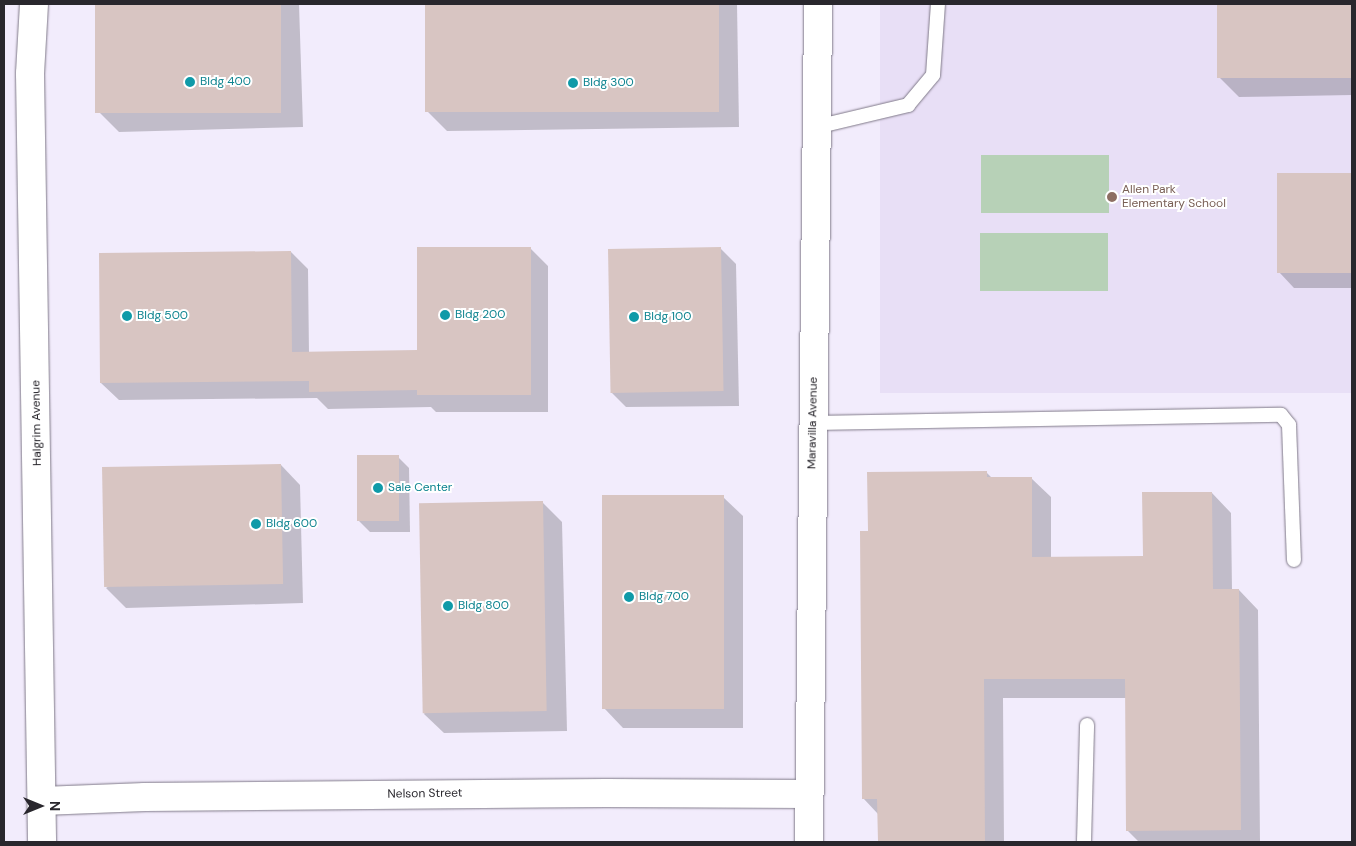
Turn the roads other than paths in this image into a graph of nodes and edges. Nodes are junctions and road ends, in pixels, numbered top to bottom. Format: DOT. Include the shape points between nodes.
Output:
graph roads {
  1 [pos="34,4"];
  2 [pos="818,4"];
  3 [pos="938,4"];
  4 [pos="816,127"];
  5 [pos="814,423"];
  6 [pos="1294,560"];
  7 [pos="1087,725"];
  8 [pos="809,794"];
  9 [pos="42,801"];
  10 [pos="42,842"];
  11 [pos="809,842"];
  12 [pos="1084,842"];
  1 -- 9 [label="street, Halgrim Avenue" via="30,74"];
  2 -- 4 [label="street, Maravilla Avenue"];
  3 -- 4 [label="lane" via="933,75 908,105"];
  4 -- 5 [label="street, Maravilla Avenue"];
  5 -- 6 [label="lane" via="1281,415 1289,425"];
  5 -- 8 [label="street, Maravilla Avenue"];
  7 -- 12 [label="lane"];
  8 -- 9 [label="street, Nelson Street" via="606,792"];
  8 -- 11 [label="street, Maravilla Avenue"];
  9 -- 10 [label="street, Halgrim Avenue"];
}
